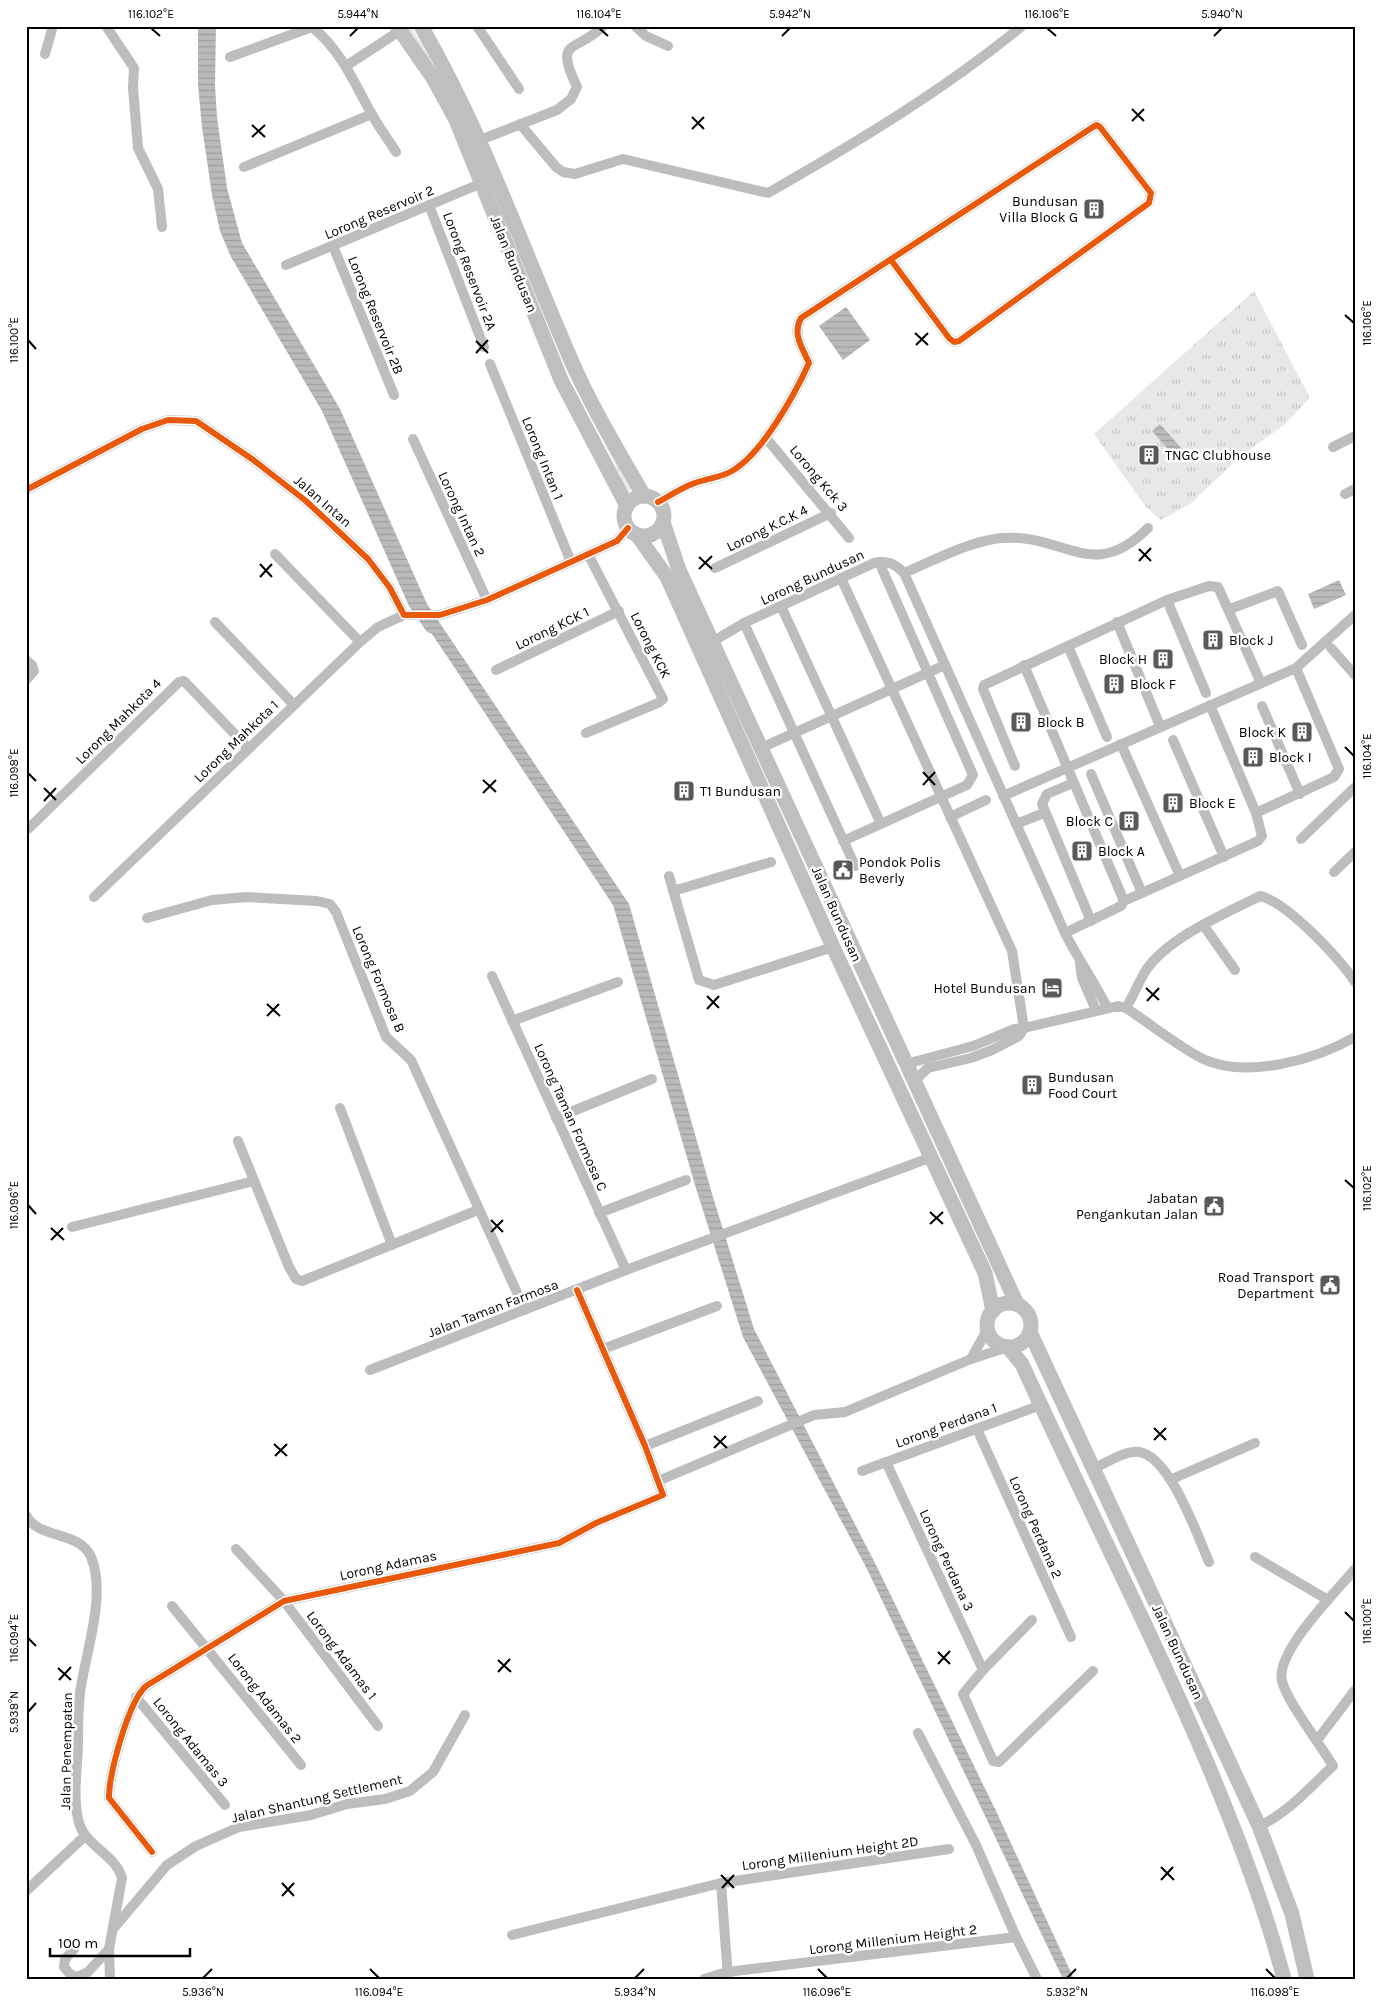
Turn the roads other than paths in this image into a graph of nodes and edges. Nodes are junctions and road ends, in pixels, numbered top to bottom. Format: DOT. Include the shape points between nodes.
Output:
graph roads {
  1 [pos="53,26"];
  2 [pos="106,26"];
  3 [pos="421,26"];
  4 [pos="477,26"];
  5 [pos="635,26"];
  6 [pos="1022,26"];
  7 [pos="312,27"];
  8 [pos="600,27"];
  9 [pos="399,28"];
  10 [pos="668,46"];
  11 [pos="45,54"];
  12 [pos="230,57"];
  13 [pos="346,66"];
  14 [pos="519,89"];
  15 [pos="372,114"];
  16 [pos="520,124"];
  17 [pos="480,140"];
  18 [pos="396,152"];
  19 [pos="244,167"];
  20 [pos="482,183"];
  21 [pos="429,205"];
  22 [pos="162,227"];
  23 [pos="333,246"];
  24 [pos="891,260"];
  25 [pos="286,265"];
  26 [pos="484,347"];
  27 [pos="490,364"];
  28 [pos="394,395"];
  29 [pos="1355,436"];
  30 [pos="766,438"];
  31 [pos="413,439"];
  32 [pos="1333,447"];
  33 [pos="26,490"];
  34 [pos="651,499"];
  35 [pos="627,506"];
  36 [pos="831,513"];
  37 [pos="663,522"];
  38 [pos="1148,528"];
  39 [pos="632,532"];
  40 [pos="849,538"];
  41 [pos="274,554"];
  42 [pos="589,556"];
  43 [pos="571,562"];
  44 [pos="879,562"];
  45 [pos="715,568"];
  46 [pos="904,573"];
  47 [pos="841,578"];
  48 [pos="486,600"];
  49 [pos="1167,600"];
  50 [pos="782,606"];
  51 [pos="1230,609"];
  52 [pos="619,611"];
  53 [pos="408,615"];
  54 [pos="1355,615"];
  55 [pos="215,622"];
  56 [pos="1117,622"];
  57 [pos="744,623"];
  58 [pos="360,642"];
  59 [pos="712,642"];
  60 [pos="1302,645"];
  61 [pos="1068,646"];
  62 [pos="1331,648"];
  63 [pos="26,660"];
  64 [pos="945,665"];
  65 [pos="1024,665"];
  66 [pos="1296,668"];
  67 [pos="496,670"];
  68 [pos="929,673"];
  69 [pos="1355,675"];
  70 [pos="26,680"];
  71 [pos="1261,684"];
  72 [pos="892,690"];
  73 [pos="1206,693"];
  74 [pos="1210,705"];
  75 [pos="294,706"];
  76 [pos="1262,706"];
  77 [pos="832,717"];
  78 [pos="1160,726"];
  79 [pos="586,733"];
  80 [pos="794,734"];
  81 [pos="1107,737"];
  82 [pos="1173,740"];
  83 [pos="1121,744"];
  84 [pos="248,748"];
  85 [pos="762,748"];
  86 [pos="1015,766"];
  87 [pos="1067,769"];
  88 [pos="1091,774"];
  89 [pos="1073,782"];
  90 [pos="1355,787"];
  91 [pos="1300,794"];
  92 [pos="1003,796"];
  93 [pos="941,797"];
  94 [pos="986,800"];
  95 [pos="1044,813"];
  96 [pos="1256,813"];
  97 [pos="950,817"];
  98 [pos="881,824"];
  99 [pos="1016,824"];
  100 [pos="28,829"];
  101 [pos="1302,839"];
  102 [pos="843,841"];
  103 [pos="1355,852"];
  104 [pos="1224,856"];
  105 [pos="771,862"];
  106 [pos="855,866"];
  107 [pos="1334,872"];
  108 [pos="669,876"];
  109 [pos="1180,876"];
  110 [pos="673,891"];
  111 [pos="1142,893"];
  112 [pos="94,897"];
  113 [pos="1124,901"];
  114 [pos="147,918"];
  115 [pos="1091,921"];
  116 [pos="1204,926"];
  117 [pos="1065,933"];
  118 [pos="832,947"];
  119 [pos="1080,963"];
  120 [pos="1235,970"];
  121 [pos="492,976"];
  122 [pos="618,982"];
  123 [pos="1355,982"];
  124 [pos="1107,1007"];
  125 [pos="1126,1008"];
  126 [pos="1096,1010"];
  127 [pos="512,1021"];
  128 [pos="1024,1028"];
  129 [pos="1355,1037"];
  130 [pos="906,1064"];
  131 [pos="652,1078"];
  132 [pos="913,1082"];
  133 [pos="340,1108"];
  134 [pos="556,1118"];
  135 [pos="921,1134"];
  136 [pos="238,1141"];
  137 [pos="932,1157"];
  138 [pos="254,1180"];
  139 [pos="686,1180"];
  140 [pos="478,1210"];
  141 [pos="599,1212"];
  142 [pos="72,1227"];
  143 [pos="392,1245"];
  144 [pos="626,1270"];
  145 [pos="577,1290"];
  146 [pos="1016,1304"];
  147 [pos="717,1306"];
  148 [pos="525,1310"];
  149 [pos="992,1310"];
  150 [pos="988,1330"];
  151 [pos="1030,1332"];
  152 [pos="1008,1347"];
  153 [pos="603,1349"];
  154 [pos="970,1359"];
  155 [pos="370,1370"];
  156 [pos="758,1401"];
  157 [pos="1041,1405"];
  158 [pos="976,1429"];
  159 [pos="1255,1443"];
  160 [pos="645,1446"];
  161 [pos="886,1462"];
  162 [pos="1093,1469"];
  163 [pos="862,1471"];
  164 [pos="1172,1479"];
  165 [pos="658,1481"];
  166 [pos="26,1515"];
  167 [pos="236,1549"];
  168 [pos="1255,1557"];
  169 [pos="1209,1562"];
  170 [pos="1355,1569"];
  171 [pos="1328,1600"];
  172 [pos="284,1601"];
  173 [pos="172,1606"];
  174 [pos="1032,1620"];
  175 [pos="1071,1638"];
  176 [pos="209,1649"];
  177 [pos="983,1670"];
  178 [pos="1092,1671"];
  179 [pos="1355,1690"];
  180 [pos="136,1697"];
  181 [pos="465,1715"];
  182 [pos="378,1726"];
  183 [pos="918,1733"];
  184 [pos="1318,1740"];
  185 [pos="301,1765"];
  186 [pos="225,1805"];
  187 [pos="1259,1826"];
  188 [pos="85,1836"];
  189 [pos="949,1850"];
  190 [pos="152,1852"];
  191 [pos="721,1883"];
  192 [pos="26,1891"];
  193 [pos="113,1930"];
  194 [pos="512,1935"];
  195 [pos="1016,1937"];
  196 [pos="110,1948"];
  197 [pos="74,1949"];
  198 [pos="728,1975"];
  199 [pos="110,1979"];
  200 [pos="704,1979"];
  201 [pos="1037,1979"];
  202 [pos="1284,1979"];
  203 [pos="1307,1979"];
  1 -- 11 [label="street"];
  2 -- 22 [label="street" via="134,68 138,148 158,189"];
  3 -- 17 [label="main road, Jalan Bundusan"];
  4 -- 14 [label="street"];
  5 -- 10 [label="street" via="646,36"];
  6 -- 16 [label="street" via="960,75 902,114 768,193 623,159 575,174 563,172"];
  7 -- 12 [label="street"];
  7 -- 13 [label="street"];
  8 -- 16 [label="street" via="574,44 567,54 566,65 577,87 571,99 557,110"];
  9 -- 13 [label="street"];
  9 -- 20 [label="main road, Jalan Bundusan" via="434,78 456,120"];
  13 -- 15 [label="street"];
  15 -- 18 [label="street"];
  15 -- 19 [label="street"];
  16 -- 17 [label="street"];
  17 -- 34 [label="main road, Jalan Bundusan" via="578,374"];
  20 -- 21 [label="street, Lorong Reservoir 2"];
  20 -- 35 [label="main road, Jalan Bundusan" via="560,380"];
  21 -- 23 [label="street, Lorong Reservoir 2"];
  21 -- 26 [label="street, Lorong Reservoir 2A"];
  23 -- 25 [label="street, Lorong Reservoir 2"];
  23 -- 28 [label="street, Lorong Reservoir 2B"];
  24 -- 24 [label="street" via="949,338 959,341 1149,203 1151,193 1097,125"];
  24 -- 30 [label="street" via="801,318 796,334 809,362"];
  27 -- 43 [label="street, Lorong Intan 1"];
  29 -- 32 [label="street"];
  30 -- 34 [label="street" via="732,471"];
  30 -- 36 [label="street, Lorong Kck 3"];
  31 -- 48 [label="street, Lorong Intan 2"];
  33 -- 53 [label="street, Jalan Intan" via="142,429 168,420 196,420 252,458 306,501 368,559"];
  34 -- 35 [label="main road" via="638,497"];
  34 -- 37 [label="main road" via="663,511"];
  35 -- 39 [label="main road" via="624,517"];
  36 -- 40 [label="street, Lorong Kck 3"];
  36 -- 45 [label="street, Lorong K.C.K 4"];
  37 -- 39 [label="main road" via="650,536"];
  37 -- 59 [label="main road, Jalan Bundusan" via="679,570"];
  38 -- 46 [label="street" via="1129,545 1107,555 1090,555 1038,540 1000,538 969,545"];
  39 -- 42 [label="street"];
  39 -- 118 [label="main road, Jalan Bundusan" via="666,577"];
  41 -- 58 [label="street"];
  42 -- 43 [label="street"];
  42 -- 52 [label="street, Lorong KCK"];
  43 -- 48 [label="street"];
  44 -- 46 [label="street, Lorong Bundusan" via="895,564"];
  44 -- 47 [label="street, Lorong Bundusan"];
  44 -- 68 [label="street"];
  46 -- 64 [label="street"];
  47 -- 50 [label="street, Lorong Bundusan"];
  47 -- 72 [label="street"];
  48 -- 53 [label="street" via="440,615"];
  49 -- 51 [label="street" via="1218,586"];
  49 -- 56 [label="street"];
  49 -- 73 [label="street"];
  50 -- 57 [label="street, Lorong Bundusan"];
  50 -- 77 [label="street"];
  51 -- 60 [label="street" via="1278,591"];
  51 -- 71 [label="street"];
  52 -- 67 [label="street, Lorong KCK 1"];
  52 -- 79 [label="street, Lorong KCK" via="663,699"];
  53 -- 58 [label="street, Lorong Mahkota 1" via="378,627"];
  54 -- 66 [label="street"];
  55 -- 75 [label="street"];
  56 -- 61 [label="street"];
  56 -- 78 [label="street"];
  57 -- 59 [label="street, Lorong Bundusan"];
  57 -- 80 [label="street"];
  58 -- 75 [label="street, Lorong Mahkota 1"];
  59 -- 85 [label="main road, Jalan Bundusan"];
  61 -- 65 [label="street"];
  61 -- 81 [label="street"];
  62 -- 69 [label="street"];
  63 -- 70 [label="street" via="34,672"];
  64 -- 68 [label="street"];
  64 -- 92 [label="street"];
  65 -- 86 [label="street" via="987,682 983,688"];
  65 -- 87 [label="street"];
  66 -- 71 [label="street"];
  66 -- 91 [label="street" via="1340,770 1334,777"];
  68 -- 72 [label="street"];
  68 -- 93 [label="street" via="973,775 967,785"];
  71 -- 74 [label="street"];
  72 -- 77 [label="street"];
  72 -- 93 [label="street"];
  74 -- 78 [label="street"];
  74 -- 96 [label="street"];
  75 -- 84 [label="street, Lorong Mahkota 1"];
  76 -- 91 [label="street"];
  77 -- 80 [label="street"];
  77 -- 98 [label="street"];
  78 -- 83 [label="street"];
  80 -- 85 [label="street"];
  80 -- 102 [label="street"];
  82 -- 104 [label="street"];
  83 -- 87 [label="street"];
  83 -- 109 [label="street"];
  84 -- 100 [label="street, Lorong Mahkota 4" via="184,681 179,682"];
  84 -- 112 [label="street, Lorong Mahkota 1"];
  85 -- 130 [label="main road, Jalan Bundusan"];
  87 -- 89 [label="street"];
  87 -- 92 [label="street"];
  88 -- 111 [label="street"];
  89 -- 95 [label="street" via="1047,794 1042,804"];
  89 -- 113 [label="street"];
  90 -- 101 [label="street"];
  91 -- 96 [label="street"];
  92 -- 99 [label="street"];
  93 -- 97 [label="street"];
  93 -- 98 [label="street"];
  94 -- 97 [label="street"];
  95 -- 99 [label="street"];
  95 -- 115 [label="street"];
  96 -- 104 [label="street" via="1261,838"];
  97 -- 128 [label="street" via="1012,951"];
  98 -- 102 [label="street"];
  99 -- 117 [label="street"];
  102 -- 106 [label="street"];
  103 -- 107 [label="street"];
  104 -- 109 [label="street"];
  105 -- 110 [label="street"];
  108 -- 110 [label="street"];
  109 -- 111 [label="street"];
  110 -- 118 [label="street" via="699,980 714,985"];
  111 -- 113 [label="street"];
  113 -- 115 [label="street"];
  114 -- 140 [label="street, Lorong Formosa B" via="225,898 330,904 386,1036 411,1060"];
  115 -- 117 [label="street"];
  116 -- 120 [label="street"];
  116 -- 123 [label="street" via="1260,896 1278,904 1304,927 1340,961"];
  116 -- 125 [label="street" via="1171,945 1147,969"];
  117 -- 119 [label="street"];
  118 -- 135 [label="main road, Jalan Bundusan"];
  119 -- 124 [label="street" via="1090,974"];
  119 -- 126 [label="street" via="1082,978"];
  121 -- 127 [label="street, Lorong Taman Formosa C"];
  122 -- 127 [label="street"];
  124 -- 125 [label="street"];
  124 -- 126 [label="street"];
  125 -- 129 [label="street" via="1202,1058 1240,1068 1300,1061"];
  126 -- 128 [label="street"];
  127 -- 134 [label="street, Lorong Taman Formosa C"];
  128 -- 130 [label="street"];
  128 -- 132 [label="street" via="1019,1036 992,1050 928,1068"];
  130 -- 132 [label="main road, Jalan Bundusan"];
  130 -- 135 [label="main road" via="903,1077"];
  131 -- 134 [label="street"];
  132 -- 146 [label="main road, Jalan Bundusan"];
  133 -- 143 [label="street"];
  134 -- 141 [label="street, Lorong Taman Formosa C"];
  135 -- 137 [label="main road, Jalan Bundusan"];
  136 -- 138 [label="street"];
  137 -- 144 [label="street, Jalan Taman Farmosa"];
  137 -- 149 [label="main road, Jalan Bundusan" via="987,1279"];
  138 -- 142 [label="street"];
  138 -- 143 [label="street" via="296,1279 302,1281"];
  139 -- 141 [label="street"];
  140 -- 143 [label="street"];
  140 -- 148 [label="street, Lorong Formosa B"];
  141 -- 144 [label="street, Lorong Taman Formosa C"];
  144 -- 145 [label="street, Jalan Taman Farmosa"];
  145 -- 148 [label="street, Jalan Taman Farmosa"];
  145 -- 153 [label="street"];
  146 -- 149 [label="main road" via="1004,1304"];
  146 -- 151 [label="main road, Jalan Bundusan" via="1028,1314"];
  147 -- 153 [label="street"];
  148 -- 155 [label="street, Jalan Taman Farmosa"];
  149 -- 150 [label="main road, Jalan Bundusan"];
  150 -- 152 [label="main road, Jalan Bundusan" via="994,1342"];
  150 -- 154 [label="street"];
  151 -- 152 [label="main road" via="1024,1342"];
  151 -- 162 [label="main road, Jalan Bundusan"];
  152 -- 154 [label="street"];
  152 -- 157 [label="main road, Jalan Bundusan" via="1022,1364"];
  153 -- 160 [label="street"];
  154 -- 165 [label="street" via="845,1412 814,1414"];
  156 -- 160 [label="street"];
  157 -- 158 [label="street, Lorong Perdana 1"];
  157 -- 202 [label="main road, Jalan Bundusan" via="1144,1620 1202,1751 1269,1922"];
  158 -- 161 [label="street, Lorong Perdana 1"];
  158 -- 175 [label="street, Lorong Perdana 2"];
  159 -- 164 [label="street"];
  160 -- 165 [label="street"];
  161 -- 163 [label="street, Lorong Perdana 1"];
  161 -- 177 [label="street, Lorong Perdana 3"];
  162 -- 164 [label="street" via="1131,1452 1141,1452"];
  162 -- 187 [label="main road, Jalan Bundusan"];
  164 -- 169 [label="street"];
  165 -- 172 [label="street, Lorong Adamas" via="663,1495 596,1523 559,1543"];
  166 -- 188 [label="street, Jalan Penempatan" via="38,1527 75,1540 84,1547 94,1570 95,1613 80,1694 76,1785 78,1820"];
  167 -- 172 [label="street, Lorong Adamas 1"];
  168 -- 171 [label="street"];
  170 -- 171 [label="street"];
  171 -- 184 [label="street" via="1292,1646 1281,1674 1285,1690"];
  172 -- 176 [label="street, Lorong Adamas"];
  172 -- 182 [label="street, Lorong Adamas 1"];
  173 -- 176 [label="street, Lorong Adamas 2"];
  174 -- 177 [label="street"];
  176 -- 180 [label="street, Lorong Adamas" via="146,1686"];
  176 -- 185 [label="street, Lorong Adamas 2"];
  177 -- 178 [label="street" via="966,1689 964,1699 991,1759 996,1762"];
  179 -- 184 [label="street"];
  180 -- 186 [label="street, Lorong Adamas 3"];
  180 -- 190 [label="street" via="126,1722 109,1798"];
  181 -- 193 [label="street, Jalan Shantung Settlement" via="433,1772 410,1792 347,1804 311,1815 239,1827 196,1846 167,1865"];
  183 -- 195 [label="street" via="976,1845"];
  184 -- 187 [label="street" via="1333,1766 1286,1809"];
  187 -- 203 [label="main road, Jalan Bundusan" via="1292,1914"];
  188 -- 192 [label="street"];
  188 -- 193 [label="street, Jalan Penempatan" via="121,1873"];
  189 -- 191 [label="street, Lorong Millenium Height 2D"];
  191 -- 194 [label="street, Lorong Millenium Height 2D"];
  191 -- 198 [label="street"];
  193 -- 196 [label="street, Jalan Penempatan"];
  195 -- 198 [label="street, Lorong Millenium Height 2"];
  195 -- 201 [label="street"];
  196 -- 197 [label="street" via="88,1972 77,1977 64,1967 65,1959"];
  196 -- 199 [label="street, Jalan Penempatan"];
  198 -- 200 [label="street, Lorong Millenium Height 2"];
}
